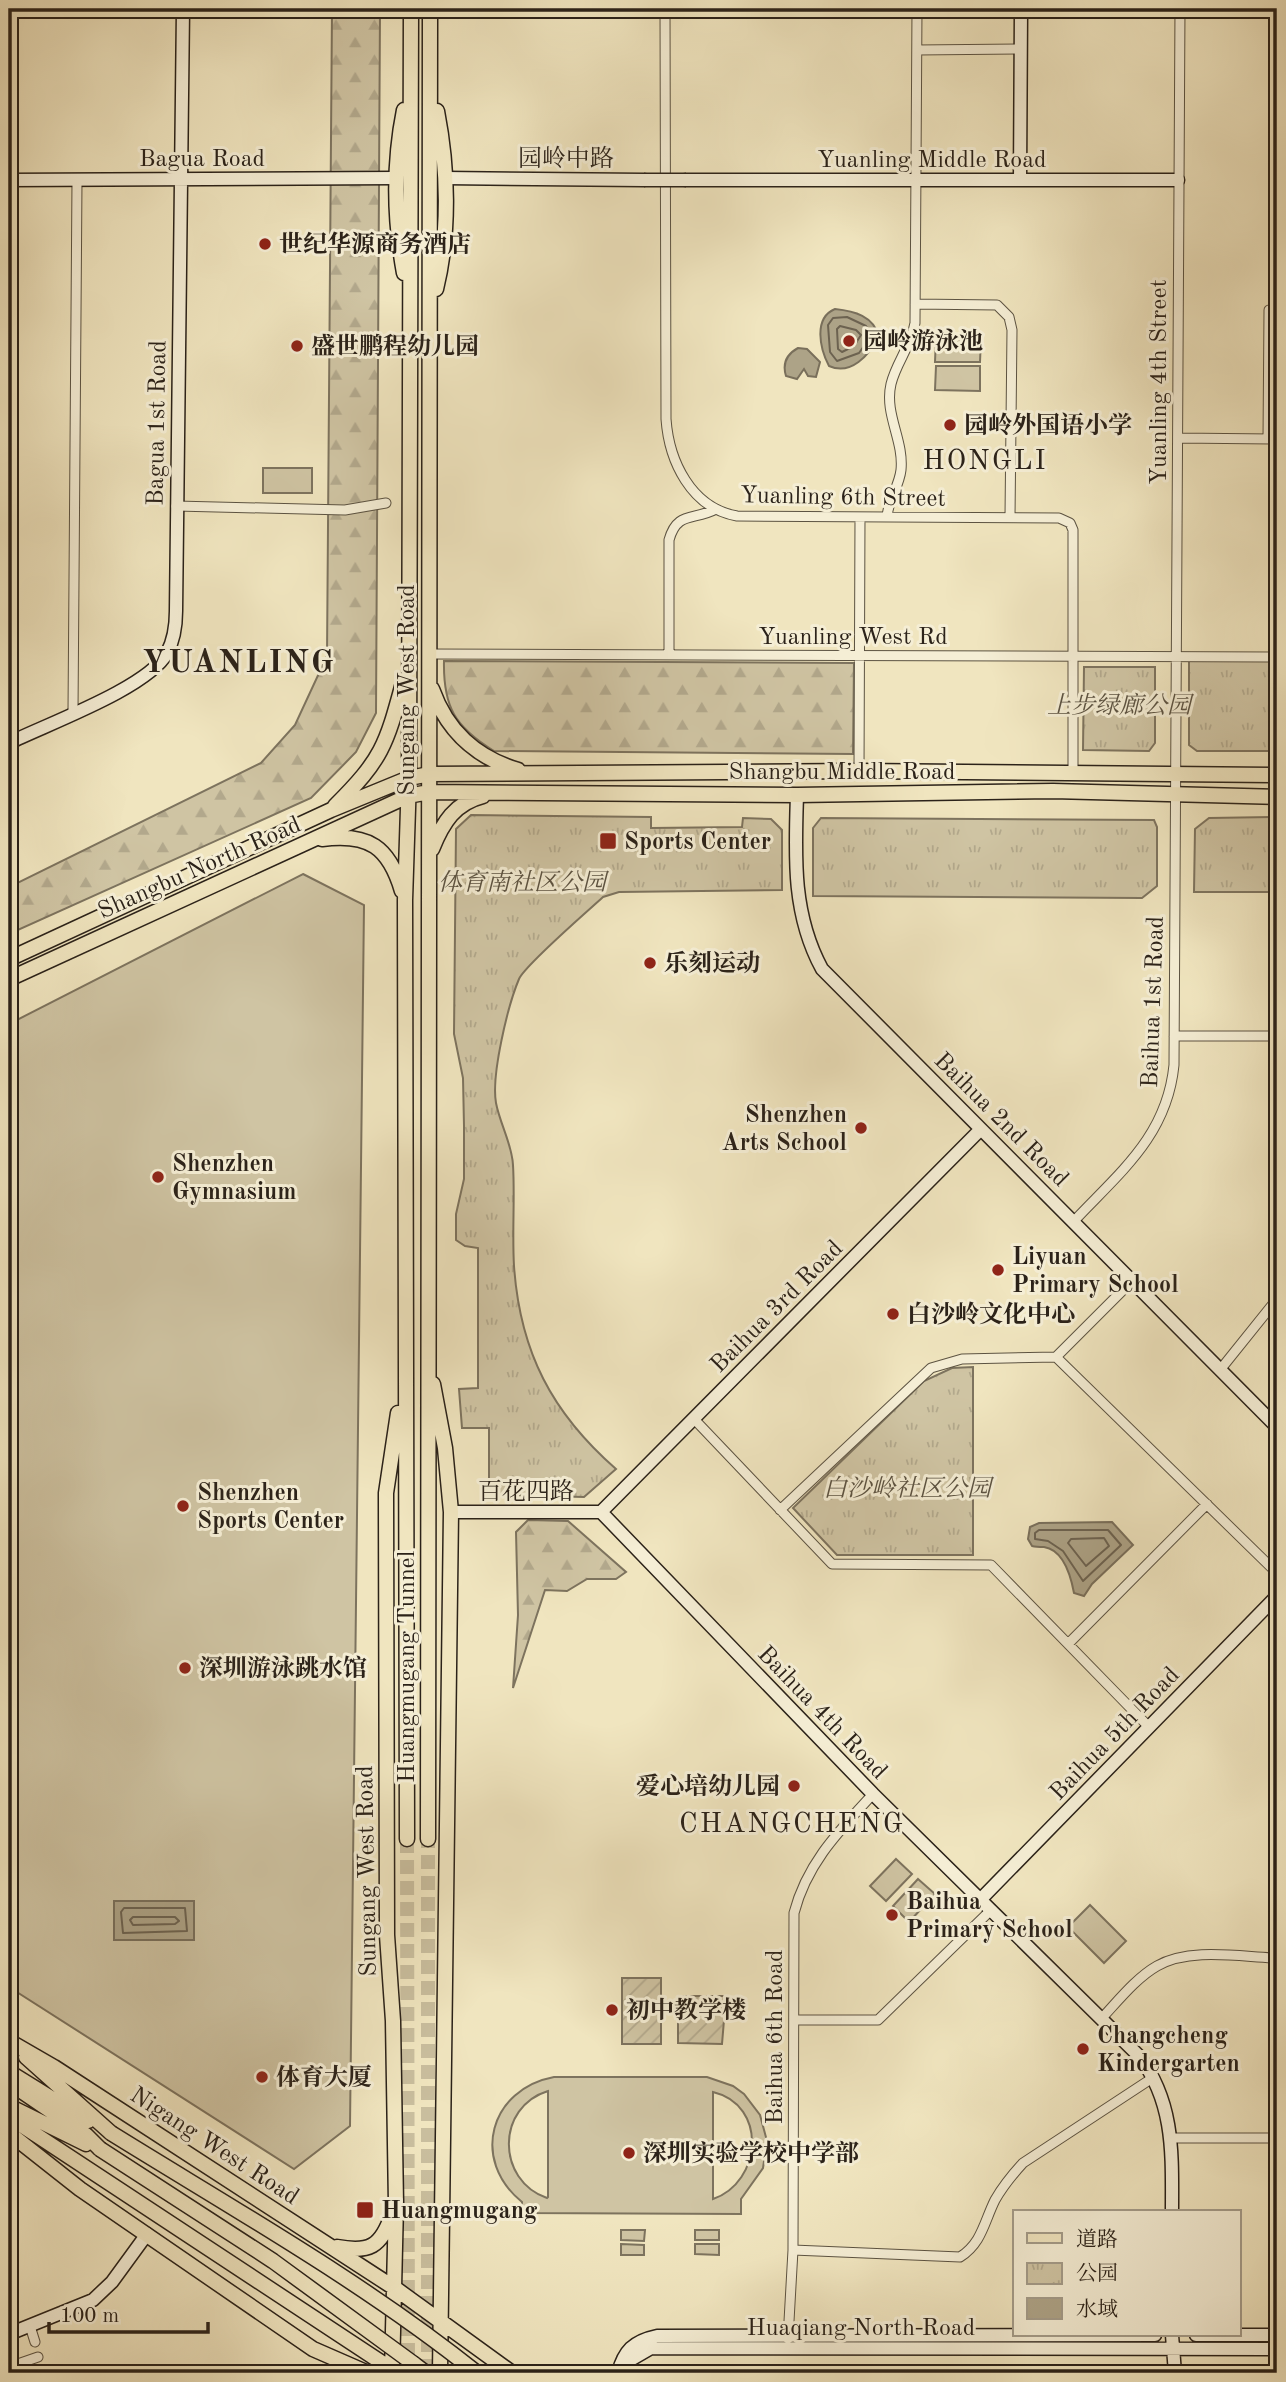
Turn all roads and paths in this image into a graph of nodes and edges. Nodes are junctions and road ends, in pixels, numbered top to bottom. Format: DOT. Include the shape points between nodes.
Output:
graph roads {
  1 [pos="183,9"];
  2 [pos="411,9"];
  3 [pos="430,9"];
  4 [pos="665,9"];
  5 [pos="917,9"];
  6 [pos="1021,9"];
  7 [pos="1180,9"];
  8 [pos="1021,49"];
  9 [pos="917,50"];
  10 [pos="411,77"];
  11 [pos="430,77"];
  12 [pos="396,178"];
  13 [pos="445,178"];
  14 [pos="180,179"];
  15 [pos="9,180"];
  16 [pos="686,180"];
  17 [pos="1020,180"];
  18 [pos="1178,180"];
  19 [pos="77,181"];
  20 [pos="916,181"];
  21 [pos="915,300"];
  22 [pos="410,310"];
  23 [pos="1269,310"];
  24 [pos="430,314"];
  25 [pos="1178,439"];
  26 [pos="1273,439"];
  27 [pos="386,503"];
  28 [pos="176,506"];
  29 [pos="716,509"];
  30 [pos="860,517"];
  31 [pos="887,517"];
  32 [pos="1010,517"];
  33 [pos="429,654"];
  34 [pos="669,655"];
  35 [pos="860,655"];
  36 [pos="1074,656"];
  37 [pos="1177,656"];
  38 [pos="1277,657"];
  39 [pos="408,665"];
  40 [pos="429,681"];
  41 [pos="408,698"];
  42 [pos="429,698"];
  43 [pos="73,712"];
  44 [pos="9,743"];
  45 [pos="859,771"];
  46 [pos="1073,772"];
  47 [pos="1177,773"];
  48 [pos="429,774"];
  49 [pos="533,774"];
  50 [pos="1277,775"];
  51 [pos="409,778"];
  52 [pos="429,792"];
  53 [pos="501,793"];
  54 [pos="1177,793"];
  55 [pos="797,795"];
  56 [pos="408,796"];
  57 [pos="1277,797"];
  58 [pos="331,810"];
  59 [pos="314,839"];
  60 [pos="429,871"];
  61 [pos="405,900"];
  62 [pos="13,955"];
  63 [pos="9,979"];
  64 [pos="429,1020"];
  65 [pos="405,1021"];
  66 [pos="1174,1036"];
  67 [pos="1277,1036"];
  68 [pos="981,1129"];
  69 [pos="1074,1221"];
  70 [pos="1132,1280"];
  71 [pos="1277,1299"];
  72 [pos="1056,1357"];
  73 [pos="404,1369"];
  74 [pos="1220,1370"];
  75 [pos="428,1371"];
  76 [pos="694,1419"];
  77 [pos="1277,1427"];
  78 [pos="407,1494"];
  79 [pos="429,1494"];
  80 [pos="1207,1504"];
  81 [pos="780,1510"];
  82 [pos="451,1511"];
  83 [pos="601,1512"];
  84 [pos="1277,1573"];
  85 [pos="1277,1596"];
  86 [pos="1068,1644"];
  87 [pos="1149,1727"];
  88 [pos="873,1794"];
  89 [pos="407,1839"];
  90 [pos="428,1839"];
  91 [pos="980,1900"];
  92 [pos="991,1910"];
  93 [pos="1277,1958"];
  94 [pos="1101,2019"];
  95 [pos="795,2020"];
  96 [pos="9,2042"];
  97 [pos="9,2072"];
  98 [pos="1154,2077"];
  99 [pos="9,2083"];
  100 [pos="9,2106"];
  101 [pos="9,2117"];
  102 [pos="9,2133"];
  103 [pos="111,2133"];
  104 [pos="1171,2138"];
  105 [pos="1277,2138"];
  106 [pos="100,2149"];
  107 [pos="396,2204"];
  108 [pos="1172,2210"];
  109 [pos="148,2234"];
  110 [pos="328,2245"];
  111 [pos="793,2250"];
  112 [pos="396,2289"];
  113 [pos="442,2321"];
  114 [pos="30,2326"];
  115 [pos="9,2334"];
  116 [pos="1240,2335"];
  117 [pos="1277,2335"];
  118 [pos="1103,2336"];
  119 [pos="1172,2336"];
  120 [pos="35,2342"];
  121 [pos="788,2342"];
  122 [pos="1175,2349"];
  123 [pos="1277,2349"];
  124 [pos="38,2357"];
  125 [pos="9,2367"];
  126 [pos="420,2369"];
  127 [pos="394,2372"];
  128 [pos="368,2373"];
  129 [pos="440,2373"];
  130 [pos="477,2373"];
  131 [pos="512,2373"];
  132 [pos="618,2373"];
  133 [pos="626,2373"];
  134 [pos="1175,2373"];
  1 -- 14 [label="street, Bagua 1st Road"];
  2 -- 10 [label="main road, Sungang West Road"];
  3 -- 11 [label="main road, Sungang West Road"];
  4 -- 29 [label="street, Yuanling 6th Street" via="667,426 679,471 695,493"];
  5 -- 9 [label="street"];
  6 -- 8 [label="street"];
  7 -- 18 [label="street, Yuanling 4th Street"];
  8 -- 9 [label="street"];
  8 -- 17 [label="street"];
  9 -- 20 [label="street"];
  10 -- 12 [label="main road"];
  10 -- 22 [label="main road, Sungang West Road"];
  11 -- 13 [label="main road"];
  11 -- 24 [label="main road, Sungang West Road"];
  12 -- 14 [label="street, Bagua Road"];
  12 -- 22 [label="main road" via="399,245"];
  13 -- 16 [label="street, 园岭中路, bridge"];
  13 -- 24 [label="main road" via="443,250"];
  14 -- 19 [label="street, Bagua Road"];
  14 -- 28 [label="street, Bagua 1st Road"];
  15 -- 19 [label="street, Bagua Road"];
  16 -- 20 [label="street, Yuanling Middle Road"];
  17 -- 18 [label="street, Yuanling Middle Road"];
  17 -- 20 [label="street, Yuanling Middle Road"];
  18 -- 25 [label="street, Yuanling 4th Street"];
  19 -- 43 [label="street"];
  20 -- 21 [label="street"];
  21 -- 31 [label="street" via="913,335 891,386 890,408 901,449 901,470"];
  21 -- 32 [label="street" via="997,305 1009,317"];
  22 -- 39 [label="main road, Sungang West Road"];
  23 -- 26 [label="street"];
  24 -- 33 [label="main road, Sungang West Road"];
  25 -- 26 [label="street"];
  25 -- 37 [label="street, Yuanling 4th Street"];
  27 -- 28 [label="street" via="345,510"];
  28 -- 43 [label="street, Bagua 1st Road" via="176,626 167,654 146,677"];
  29 -- 30 [label="street, Yuanling 6th Street" via="737,516"];
  29 -- 34 [label="street" via="673,526 669,540"];
  30 -- 31 [label="street, Yuanling 6th Street"];
  30 -- 35 [label="street"];
  31 -- 32 [label="street, Yuanling 6th Street"];
  32 -- 36 [label="street, Yuanling 6th Street" via="1059,518 1070,523"];
  33 -- 34 [label="street, Yuanling West Rd"];
  33 -- 40 [label="main road, Sungang West Road"];
  34 -- 35 [label="street, Yuanling West Rd"];
  35 -- 36 [label="street, Yuanling West Rd"];
  35 -- 45 [label="street"];
  36 -- 37 [label="street, Yuanling West Rd"];
  36 -- 46 [label="street, Yuanling 6th Street"];
  37 -- 38 [label="street, Yuanling West Rd"];
  37 -- 47 [label="street, Yuanling 4th Street"];
  39 -- 41 [label="main road, Sungang West Road"];
  39 -- 58 [label="main road" via="380,755"];
  40 -- 42 [label="main road, Sungang West Road"];
  40 -- 49 [label="main road" via="444,718 460,738 495,761"];
  41 -- 42 [label="main road"];
  41 -- 51 [label="main road, Sungang West Road"];
  42 -- 48 [label="main road, Sungang West Road"];
  43 -- 44 [label="street, Bagua 1st Road"];
  45 -- 46 [label="main road, Shangbu Middle Road"];
  45 -- 49 [label="main road, Shangbu Middle Road"];
  46 -- 47 [label="main road, Shangbu Middle Road"];
  47 -- 50 [label="main road, Shangbu Middle Road"];
  47 -- 54 [label="street, Baihua 1st Road"];
  48 -- 49 [label="main road, Shangbu Middle Road"];
  48 -- 51 [label="main road, Shangbu Middle Road"];
  48 -- 52 [label="main road, Sungang West Road"];
  51 -- 56 [label="main road, Sungang West Road"];
  51 -- 58 [label="main road, Shangbu North Road"];
  52 -- 53 [label="main road, Shangbu Middle Road"];
  52 -- 56 [label="main road, Shangbu Middle Road"];
  52 -- 60 [label="main road, Sungang West Road"];
  53 -- 55 [label="main road, Shangbu Middle Road"];
  53 -- 60 [label="main road" via="472,799 451,813 433,847"];
  54 -- 55 [label="main road, Shangbu Middle Road"];
  54 -- 57 [label="main road, Shangbu Middle Road"];
  54 -- 66 [label="street, Baihua 1st Road"];
  55 -- 68 [label="street, Baihua 2nd Road" via="796,891 808,944 833,981"];
  56 -- 59 [label="main road, Shangbu North Road"];
  56 -- 61 [label="main road, Sungang West Road"];
  58 -- 62 [label="main road, Shangbu North Road"];
  59 -- 61 [label="main road" via="352,838 377,846 393,866"];
  59 -- 63 [label="main road, Shangbu North Road"];
  60 -- 64 [label="main road, Sungang West Road"];
  61 -- 65 [label="main road, Sungang West Road"];
  64 -- 65 [label="main road"];
  64 -- 75 [label="main road, Sungang West Road"];
  65 -- 73 [label="main road, Sungang West Road"];
  66 -- 67 [label="street"];
  66 -- 69 [label="street, Baihua 1st Road" via="1172,1079 1153,1134"];
  68 -- 69 [label="street, Baihua 2nd Road"];
  68 -- 76 [label="street, Baihua 3rd Road"];
  69 -- 70 [label="street, Baihua 2nd Road"];
  70 -- 72 [label="street"];
  70 -- 74 [label="street, Baihua 2nd Road"];
  71 -- 74 [label="street"];
  72 -- 80 [label="street"];
  72 -- 81 [label="street" via="962,1359 931,1368"];
  73 -- 78 [label="main road, Sungang West Road"];
  73 -- 107 [label="main road, Sungang West Road" via="386,1493 387,1923"];
  74 -- 77 [label="street, Baihua 2nd Road"];
  75 -- 79 [label="main road, Sungang West Road"];
  75 -- 82 [label="main road, Sungang West Road" via="437,1392"];
  76 -- 81 [label="street"];
  76 -- 83 [label="street, Baihua 3rd Road"];
  78 -- 89 [label="main road, Huangmugang Tunnel"];
  79 -- 90 [label="main road, Huangmugang Tunnel"];
  80 -- 84 [label="street"];
  80 -- 86 [label="street"];
  81 -- 86 [label="street" via="832,1564 991,1565"];
  82 -- 83 [label="street, 百花四路"];
  82 -- 113 [label="main road, Sungang West Road"];
  83 -- 88 [label="street, Baihua 4th Road"];
  85 -- 87 [label="street, Baihua 5th Road"];
  86 -- 87 [label="street"];
  87 -- 91 [label="street, Baihua 5th Road"];
  88 -- 91 [label="street, Baihua 4th Road"];
  88 -- 95 [label="street, Baihua 6th Road" via="815,1861 799,1895 792,1930"];
  91 -- 92 [label="street, Baihua 4th Road"];
  92 -- 94 [label="street, Baihua 4th Road"];
  92 -- 95 [label="street" via="877,2020"];
  93 -- 94 [label="street" via="1194,1956 1164,1962"];
  94 -- 98 [label="street"];
  95 -- 111 [label="street, Baihua 6th Road"];
  96 -- 103 [label="main road, Nigang West Road"];
  96 -- 110 [label="main road, Nigang West Road"];
  97 -- 103 [label="main road, Nigang West Road"];
  98 -- 104 [label="street" via="1168,2113"];
  98 -- 111 [label="street" via="1023,2163 1008,2178 978,2242 960,2257"];
  99 -- 106 [label="main road"];
  100 -- 106 [label="main road"];
  101 -- 127 [label="main road"];
  102 -- 109 [label="main road" via="48,2166"];
  103 -- 130 [label="main road, Nigang West Road, bridge" via="342,2276"];
  104 -- 105 [label="street"];
  104 -- 108 [label="street"];
  106 -- 126 [label="main road, bridge" via="273,2261"];
  107 -- 110 [label="main road" via="386,2233 374,2245 359,2250"];
  107 -- 112 [label="main road, Sungang West Road"];
  109 -- 114 [label="street" via="93,2300"];
  109 -- 128 [label="main road" via="313,2348"];
  110 -- 112 [label="main road, Nigang West Road"];
  111 -- 121 [label="street, Baihua 6th Road"];
  112 -- 113 [label="main road, Nigang West Road"];
  112 -- 127 [label="main road, Sungang West Road"];
  113 -- 129 [label="main road, Sungang West Road"];
  113 -- 131 [label="main road, Nigang West Road"];
  114 -- 115 [label="street"];
  114 -- 120 [label="street"];
  116 -- 117 [label="street"];
  118 -- 121 [label="street, Huaqiang North Road"];
  119 -- 122 [label="street"];
  121 -- 122 [label="street, Huaqiang North Road"];
  121 -- 132 [label="street, Huaqiang North Road" via="670,2336 643,2339 627,2351"];
  121 -- 133 [label="street, Huaqiang North Road" via="651,2348 632,2359"];
  122 -- 123 [label="street, Huaqiang North Road"];
  122 -- 134 [label="street"];
  124 -- 125 [label="street"];
}
